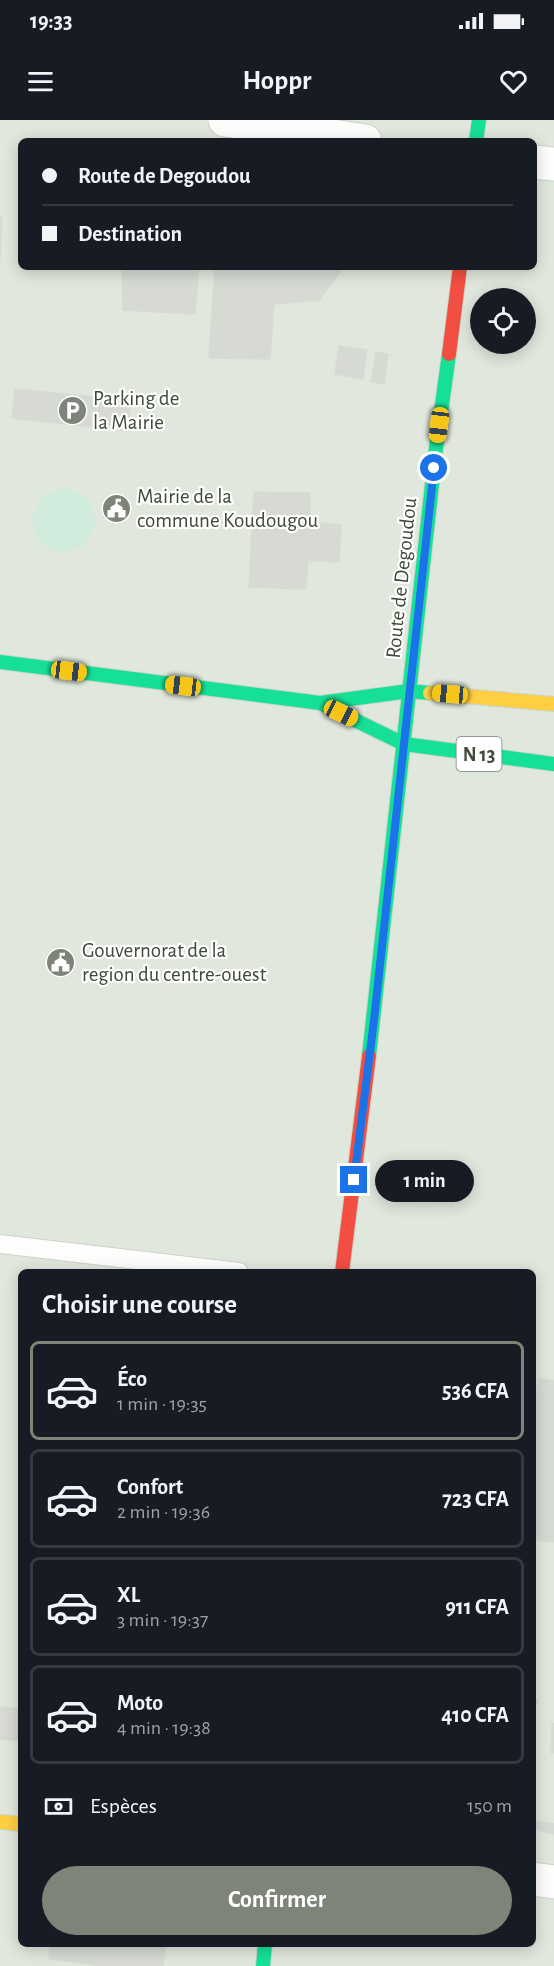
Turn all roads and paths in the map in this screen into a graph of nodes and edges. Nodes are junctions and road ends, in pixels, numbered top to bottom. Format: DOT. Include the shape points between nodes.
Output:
graph roads {
  1 [pos="225,120"];
  2 [pos="479,120"];
  3 [pos="345,138"];
  4 [pos="476,138"];
  5 [pos="537,162"];
  6 [pos="554,164"];
  7 [pos="460,270"];
  8 [pos="0,662"];
  9 [pos="409,690"];
  10 [pos="320,703"];
  11 [pos="554,704"];
  12 [pos="404,744"];
  13 [pos="554,764"];
  14 [pos="0,1244"];
  15 [pos="213,1269"];
  16 [pos="342,1269"];
  17 [pos="0,1822"];
  18 [pos="18,1824"];
  19 [pos="536,1880"];
  20 [pos="554,1882"];
  21 [pos="265,1947"];
  22 [pos="263,1966"];
  1 -- 3 [label="street"];
  2 -- 4 [label="main road"];
  5 -- 6 [label="street"];
  7 -- 9 [label="main road, Route de Degoudou"];
  8 -- 10 [label="main road, N 13"];
  9 -- 10 [label="main road, N 13"];
  9 -- 11 [label="main road, N 13"];
  9 -- 12 [label="main road, Route de Degoudou"];
  10 -- 12 [label="main road, N 13"];
  12 -- 13 [label="main road, N 13"];
  12 -- 16 [label="main road, Route de Degoudou"];
  14 -- 15 [label="lane"];
  17 -- 18 [label="main road"];
  19 -- 20 [label="street"];
  21 -- 22 [label="main road"];
}
